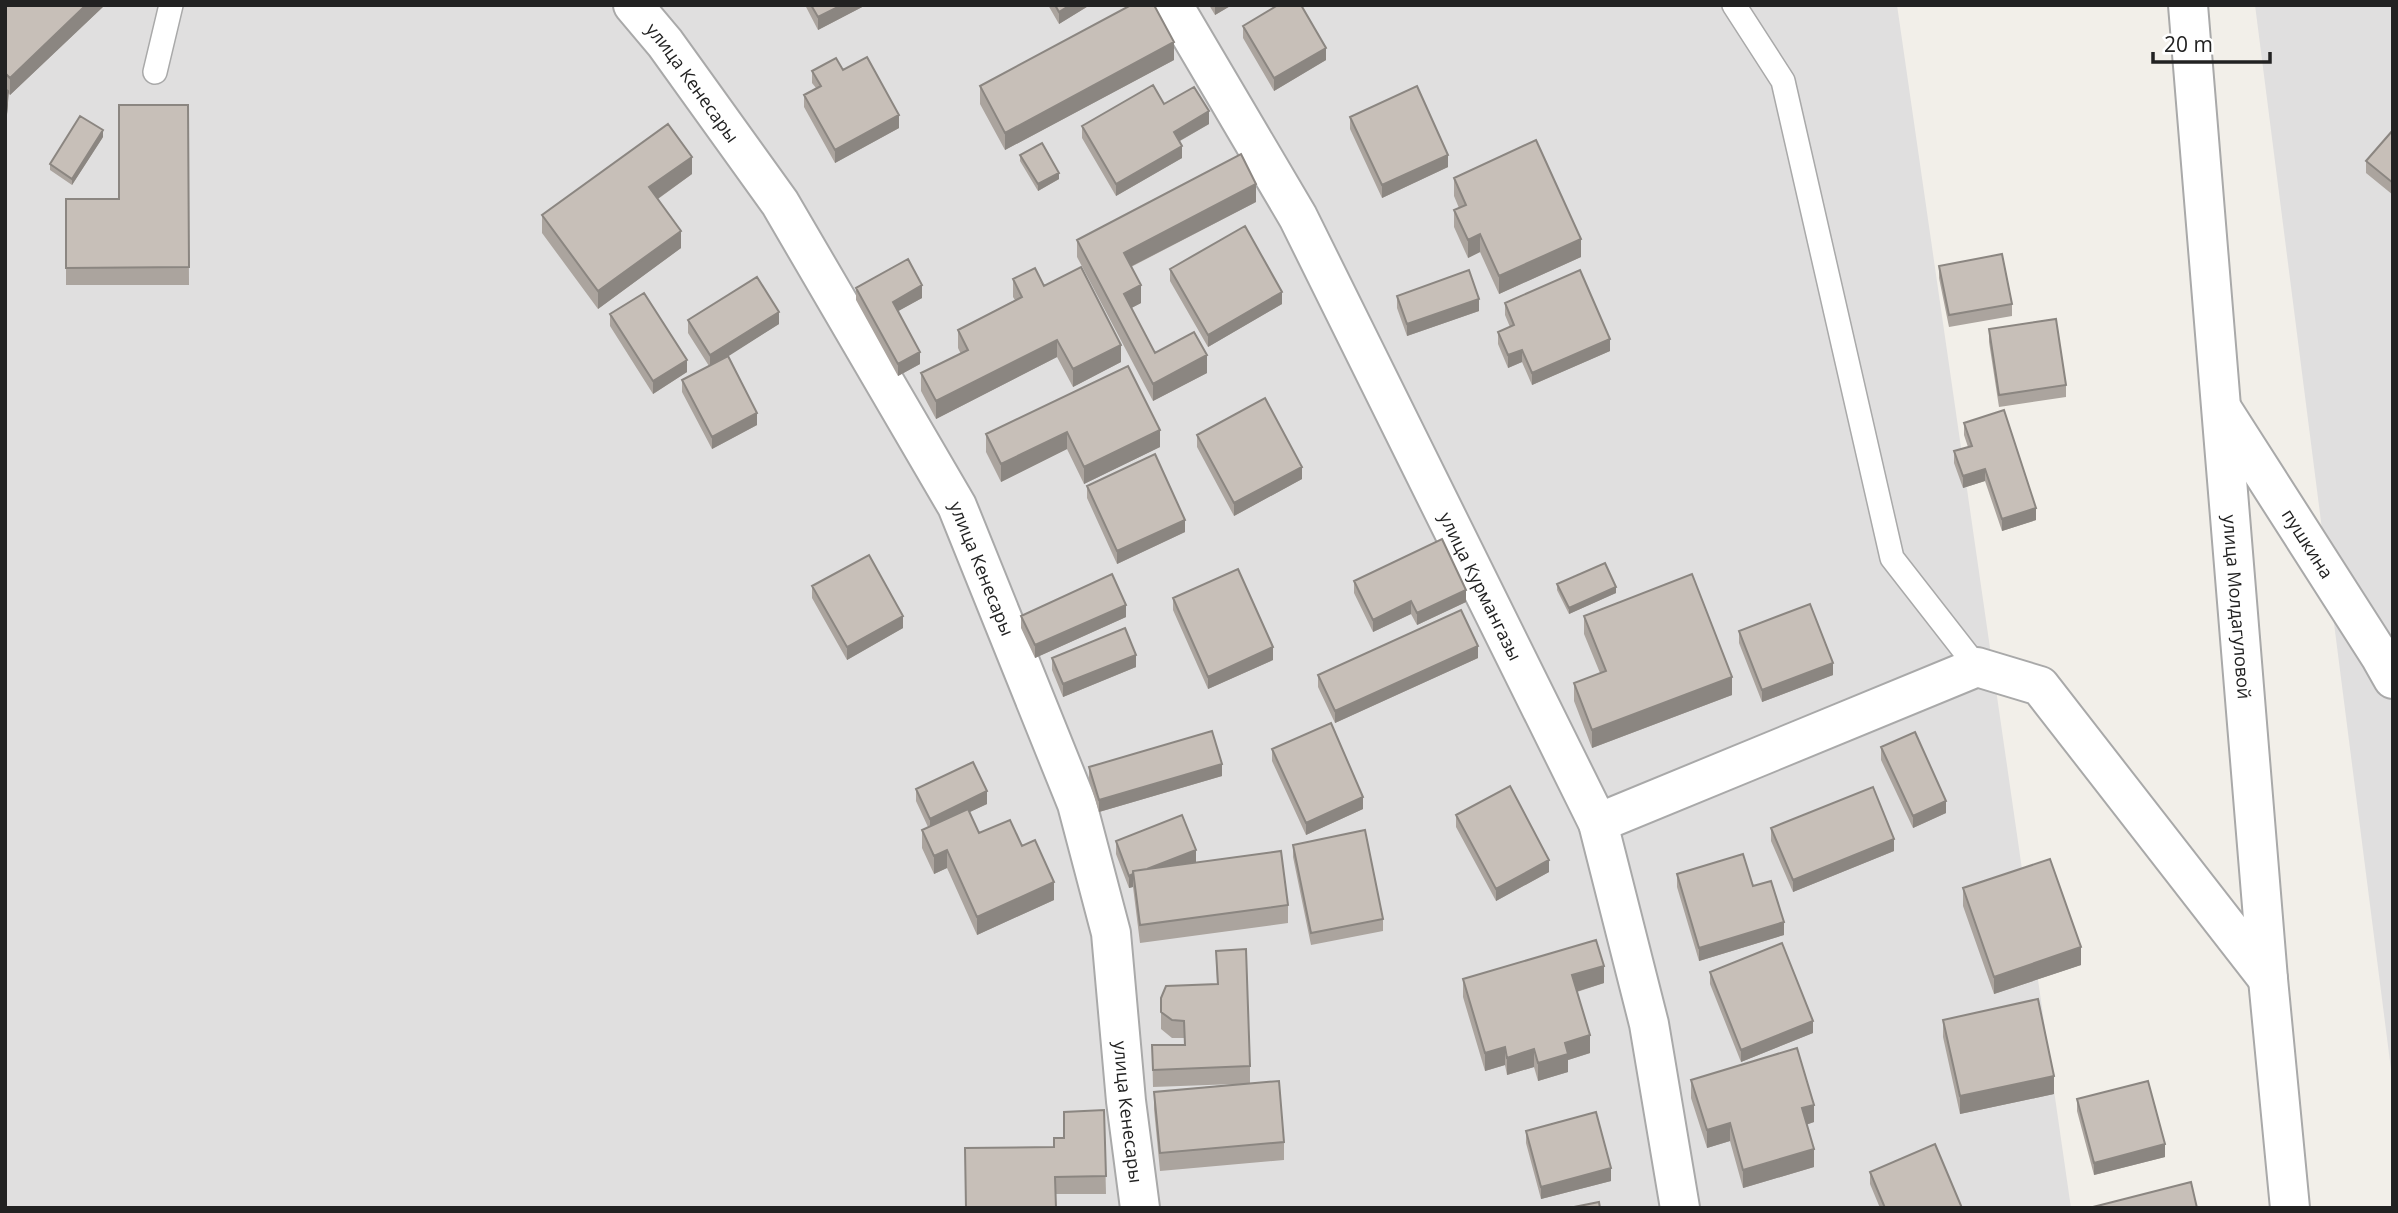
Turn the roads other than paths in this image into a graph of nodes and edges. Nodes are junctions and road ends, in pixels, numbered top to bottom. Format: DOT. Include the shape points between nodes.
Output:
graph roads {
  1 [pos="171,5"];
  2 [pos="633,5"];
  3 [pos="1173,5"];
  4 [pos="1734,5"];
  5 [pos="2188,5"];
  6 [pos="155,72"];
  7 [pos="2222,408"];
  8 [pos="1977,667"];
  9 [pos="2393,680"];
  10 [pos="1598,823"];
  11 [pos="2268,979"];
  12 [pos="1140,1208"];
  13 [pos="1679,1208"];
  14 [pos="2290,1208"];
  1 -- 6 [label="lane"];
  2 -- 12 [label="street, улица Кенесары" via="780,203 957,506 1077,804 1111,933"];
  3 -- 10 [label="street, улица Курмангазы" via="1298,217"];
  4 -- 8 [label="lane" via="1783,81 1892,558"];
  5 -- 7 [label="street, улица Молдагуловой"];
  7 -- 9 [label="street, пушкина"];
  7 -- 11 [label="street, улица Молдагуловой"];
  8 -- 10 [label="street"];
  8 -- 11 [label="street" via="2039,685"];
  10 -- 13 [label="street, улица Курмангазы" via="1649,1024"];
  11 -- 14 [label="street, улица Молдагуловой"];
}
